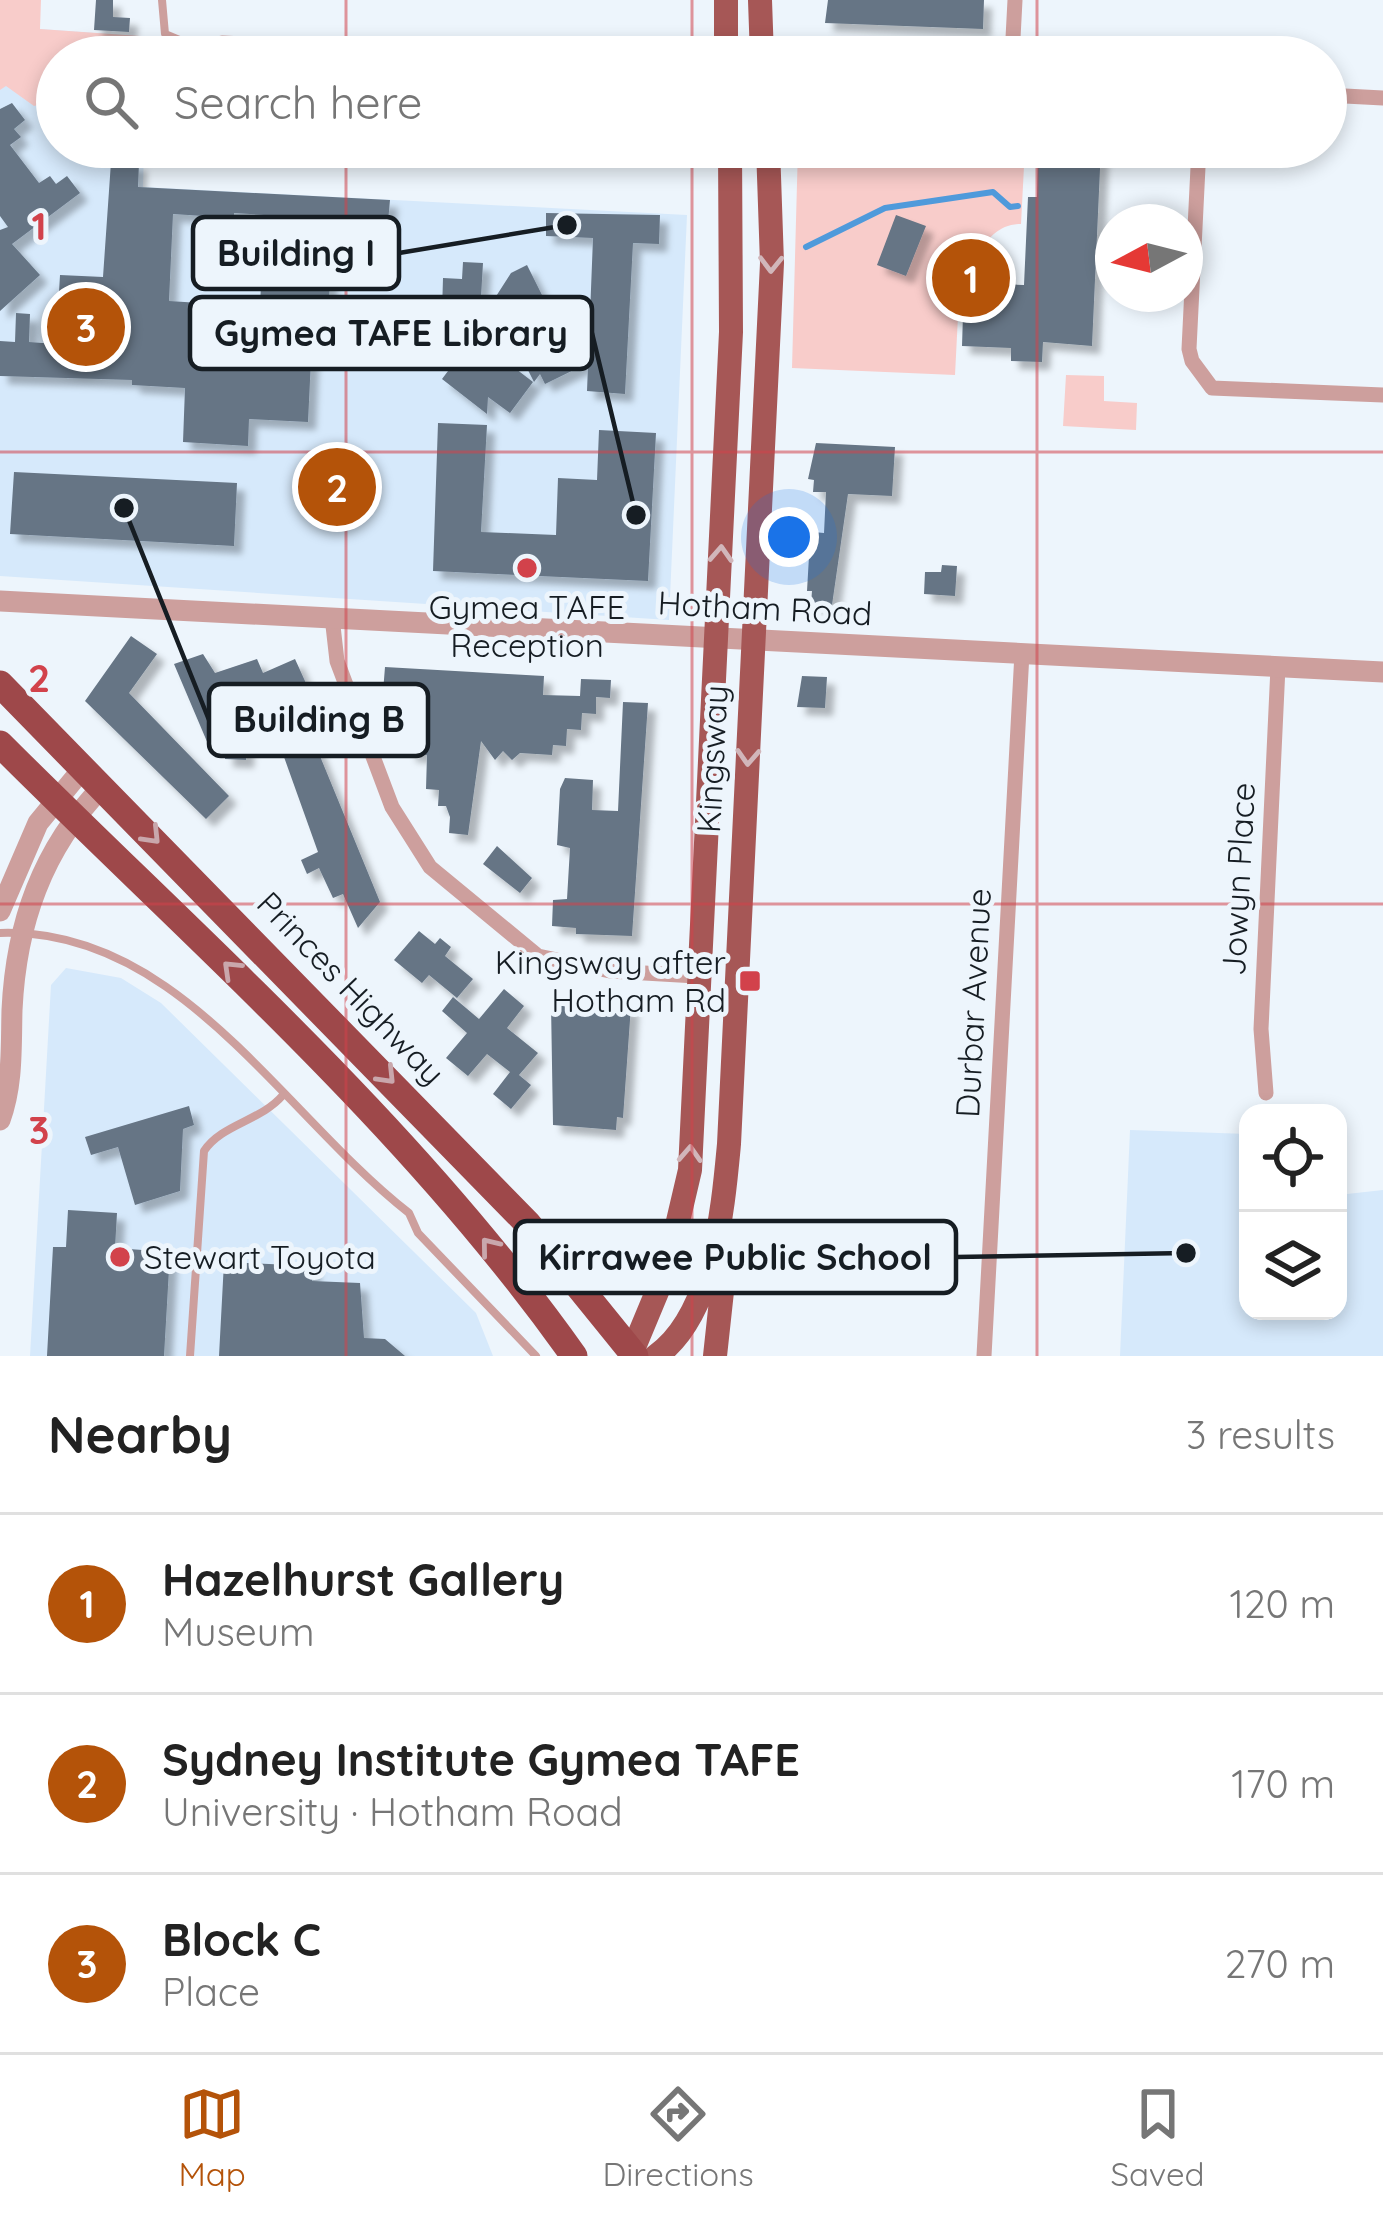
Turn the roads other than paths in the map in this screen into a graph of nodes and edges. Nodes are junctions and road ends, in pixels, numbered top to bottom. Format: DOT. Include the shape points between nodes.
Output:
graph roads {
  1 [pos="162,0"];
  2 [pos="726,0"];
  3 [pos="760,0"];
  4 [pos="1015,0"];
  5 [pos="168,36"];
  6 [pos="726,36"];
  7 [pos="761,36"];
  8 [pos="1013,36"];
  9 [pos="1347,96"];
  10 [pos="1383,98"];
  11 [pos="730,168"];
  12 [pos="769,168"];
  13 [pos="1198,168"];
  14 [pos="1383,395"];
  15 [pos="0,601"];
  16 [pos="332,617"];
  17 [pos="715,637"];
  18 [pos="753,640"];
  19 [pos="1022,653"];
  20 [pos="1278,667"];
  21 [pos="1383,672"];
  22 [pos="0,684"];
  23 [pos="0,744"];
  24 [pos="94,777"];
  25 [pos="64,808"];
  26 [pos="0,910"];
  27 [pos="10,933"];
  28 [pos="696,976"];
  29 [pos="1266,1093"];
  30 [pos="283,1094"];
  31 [pos="0,1120"];
  32 [pos="729,1144"];
  33 [pos="535,1233"];
  34 [pos="667,1268"];
  35 [pos="568,1347"];
  36 [pos="639,1355"];
  37 [pos="190,1356"];
  38 [pos="536,1356"];
  39 [pos="590,1356"];
  40 [pos="715,1356"];
  41 [pos="984,1356"];
  1 -- 5 [label="lane"];
  2 -- 6 [label="main road"];
  3 -- 7 [label="main road"];
  4 -- 8 [label="street"];
  9 -- 10 [label="street"];
  17 -- 11 [label="main road, Kingsway, one-way" via="731,332"];
  12 -- 18 [label="main road, Kingsway, one-way" via="772,263"];
  13 -- 14 [label="street" via="1189,349 1200,374 1212,388"];
  15 -- 16 [label="street, Hotham Road"];
  16 -- 17 [label="street, Hotham Road"];
  16 -- 28 [label="street" via="338,662 392,807 430,867 538,956"];
  17 -- 18 [label="street, Hotham Road"];
  17 -- 28 [label="main road, Kingsway"];
  18 -- 19 [label="street, Hotham Road"];
  18 -- 32 [label="main road, Kingsway, one-way"];
  19 -- 20 [label="street, Hotham Road"];
  19 -- 41 [label="street, Durbar Avenue"];
  20 -- 21 [label="street, Hotham Road"];
  20 -- 29 [label="street, Jowyn Place" via="1261,1029"];
  22 -- 24 [label="highway, Princes Highway"];
  23 -- 25 [label="highway, Princes Highway"];
  24 -- 25 [label="street"];
  24 -- 33 [label="highway, Princes Highway, one-way"];
  25 -- 26 [label="street" via="38,823"];
  25 -- 27 [label="street" via="53,850"];
  35 -- 25 [label="highway, Princes Highway, one-way" via="442,1188 316,1050"];
  27 -- 30 [label="lane" via="97,947 142,967"];
  27 -- 31 [label="street" via="8,1099"];
  34 -- 28 [label="main road, Kingsway, one-way" via="690,1169"];
  30 -- 37 [label="lane" via="204,1151"];
  30 -- 38 [label="lane" via="410,1213 418,1233"];
  32 -- 36 [label="main road, Kingsway" via="696,1300 676,1337"];
  32 -- 40 [label="main road" via="732,1207"];
  33 -- 34 [label="main road" via="620,1281 648,1281"];
  33 -- 36 [label="highway, Princes Highway"];
  34 -- 36 [label="main road, Kingsway"];
  35 -- 39 [label="highway"];
}
